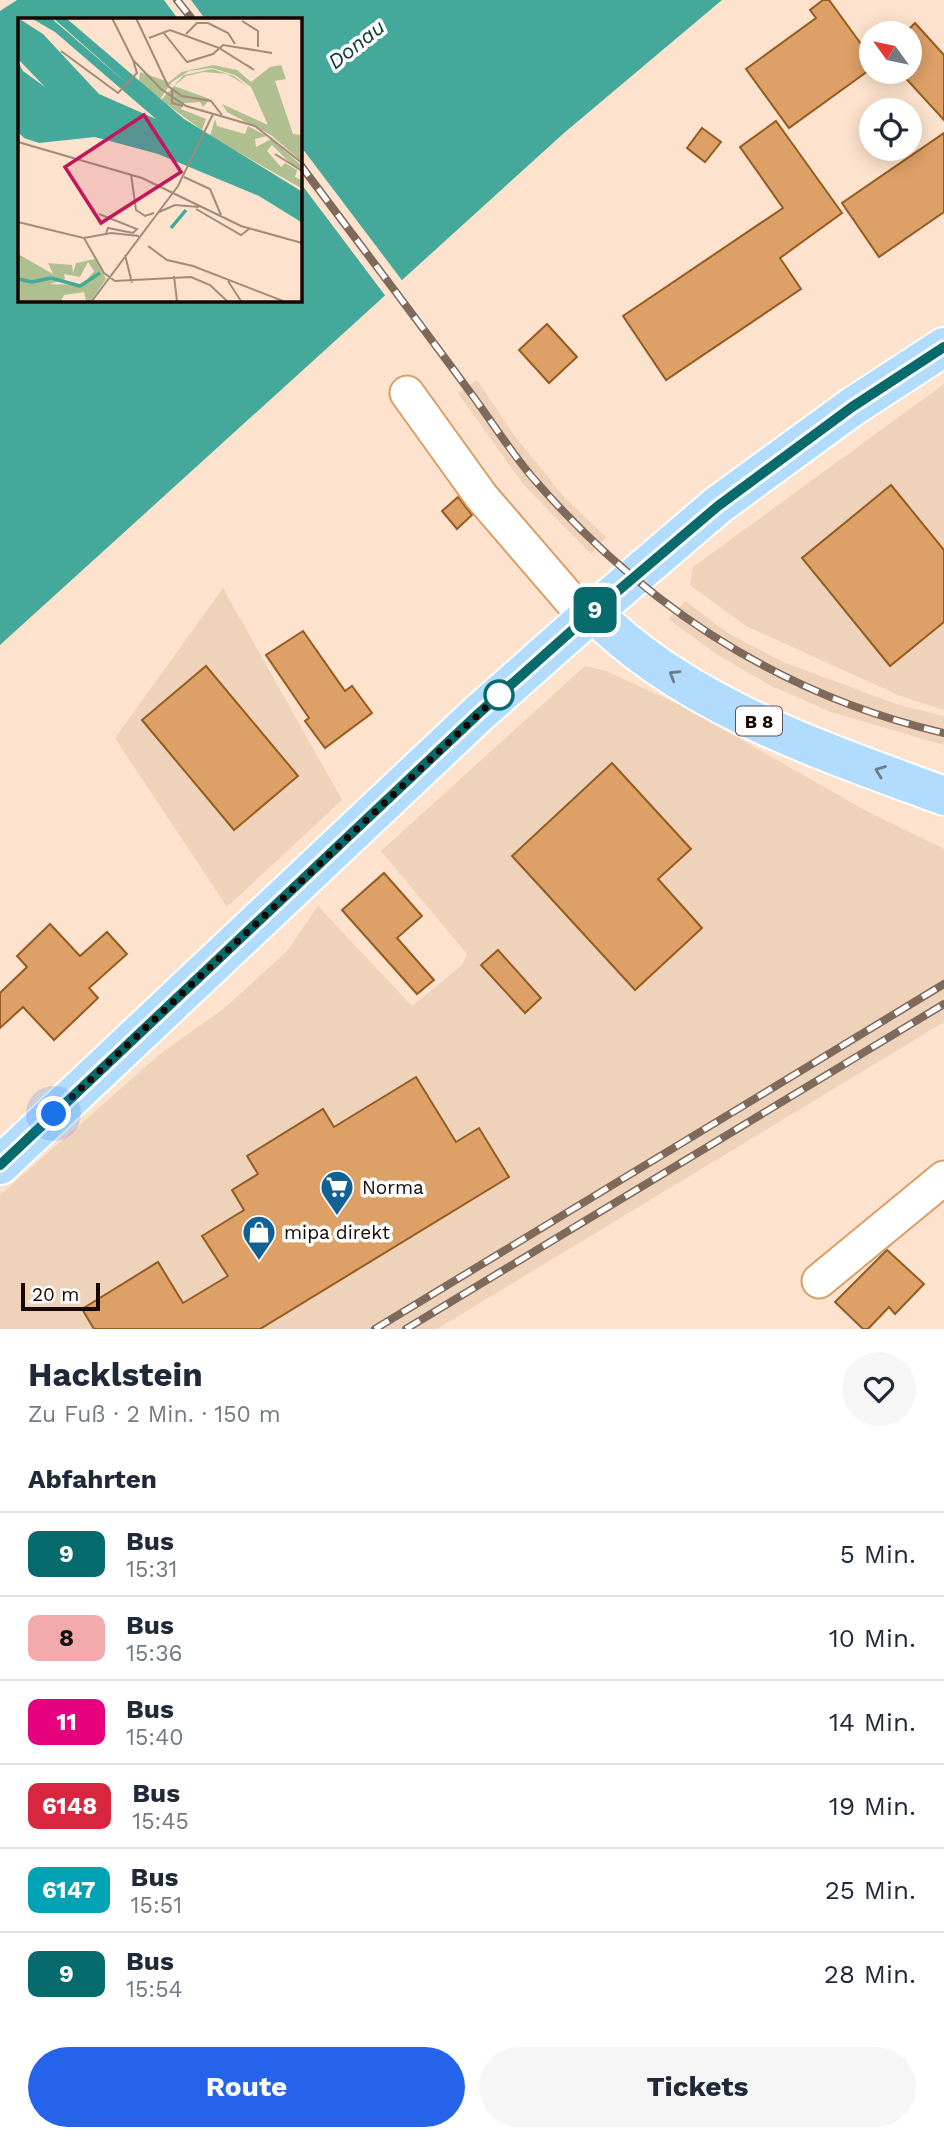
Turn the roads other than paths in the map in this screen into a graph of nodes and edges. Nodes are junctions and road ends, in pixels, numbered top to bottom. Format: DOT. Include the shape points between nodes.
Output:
graph roads {
  1 [pos="944,347"];
  2 [pos="407,393"];
  3 [pos="590,615"];
  4 [pos="944,796"];
  5 [pos="0,1165"];
  6 [pos="944,1178"];
  7 [pos="818,1281"];
  1 -- 3 [label="main road" via="852,407 718,506"];
  2 -- 3 [label="street" via="481,496"];
  4 -- 3 [label="main road, B 8, one-way" via="735,711 656,664"];
  3 -- 5 [label="main road" via="469,722"];
  6 -- 7 [label="street"];
}
